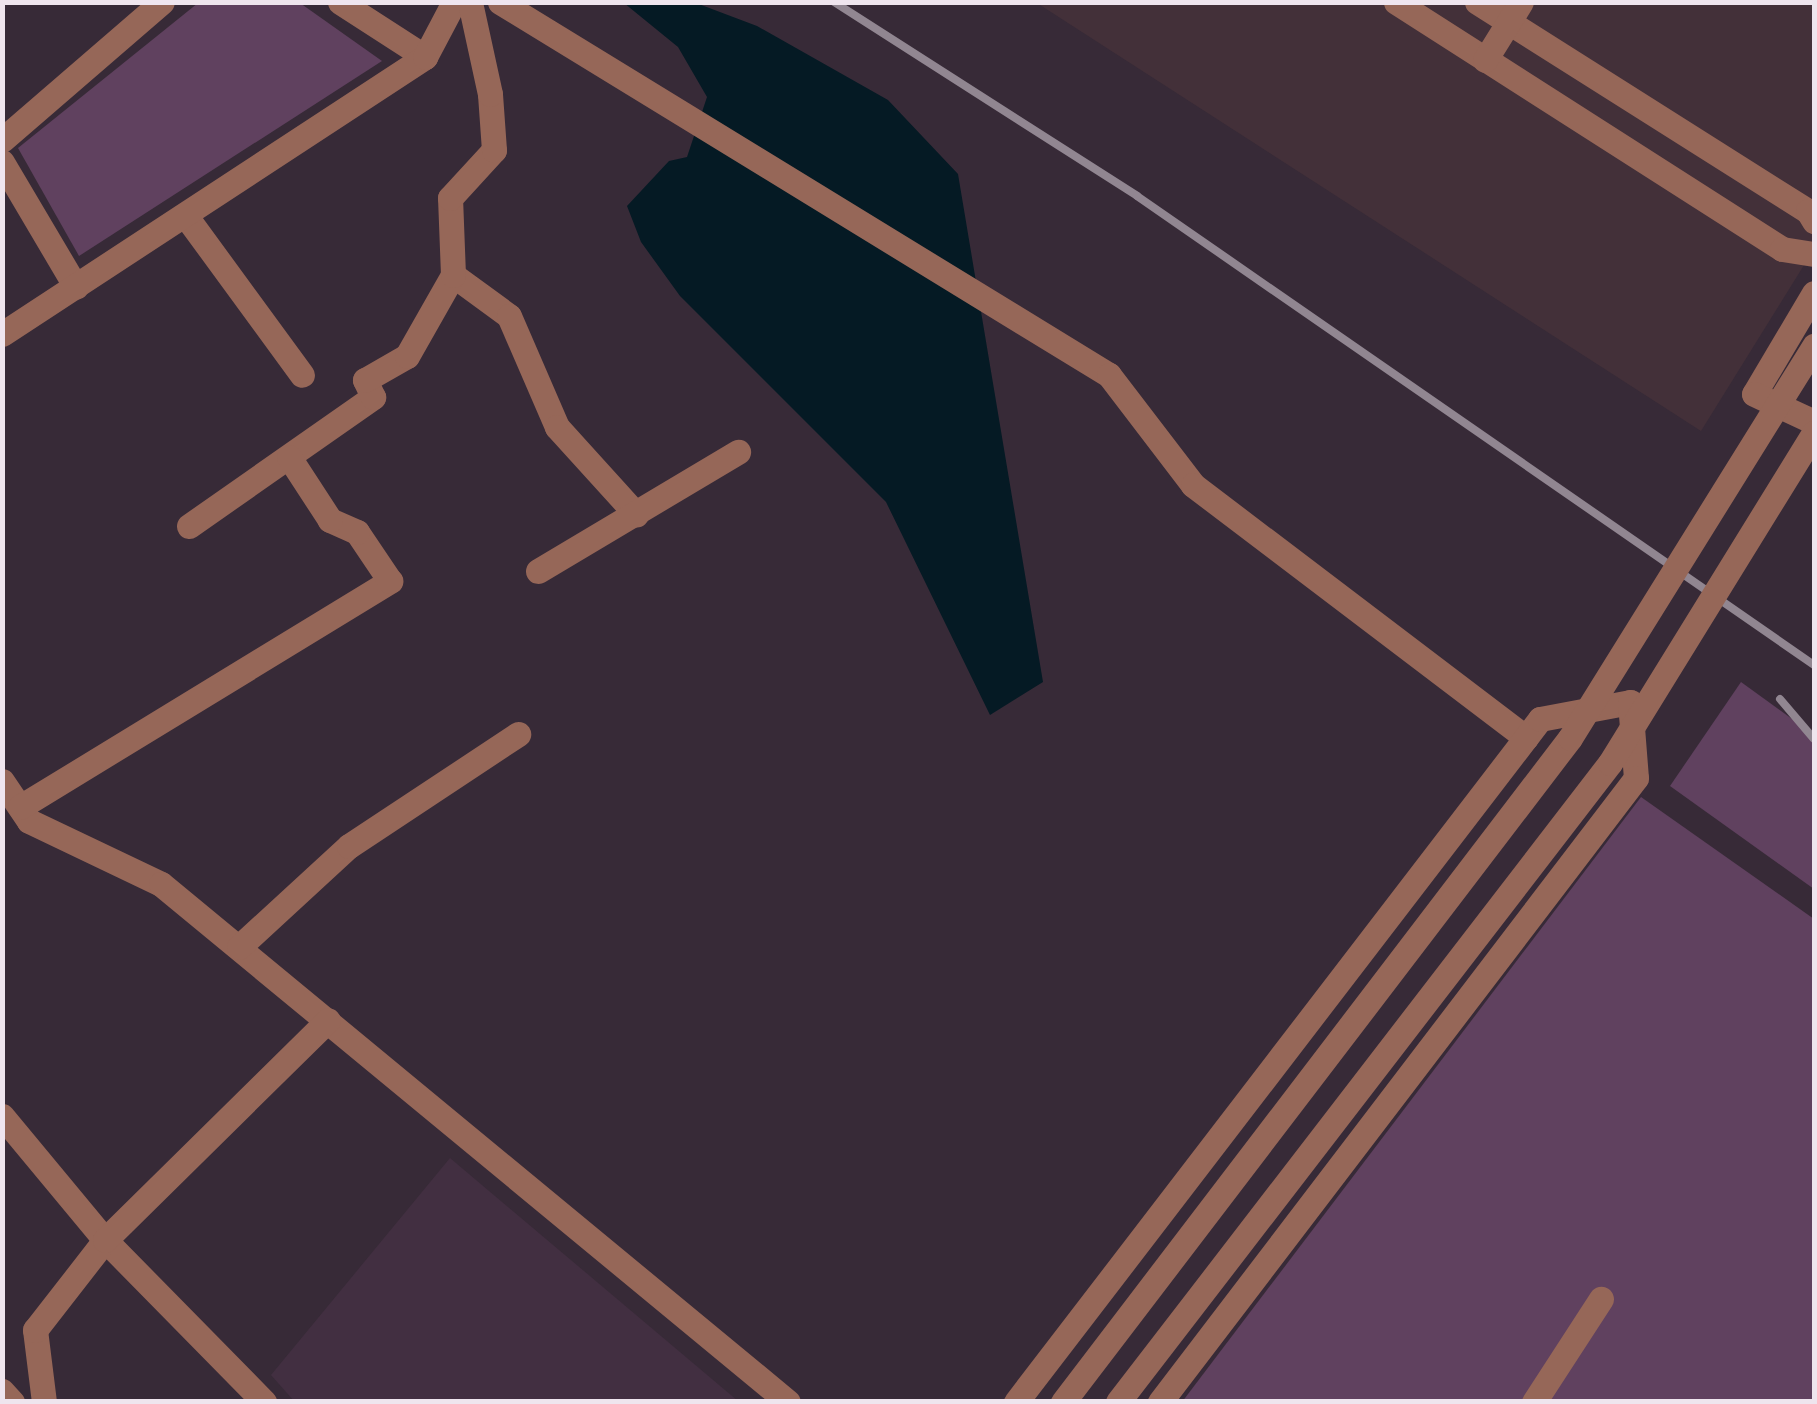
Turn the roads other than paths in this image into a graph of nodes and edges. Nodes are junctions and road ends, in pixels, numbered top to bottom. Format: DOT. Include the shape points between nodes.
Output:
graph roads {
  1 [pos="162,2"];
  2 [pos="340,2"];
  3 [pos="454,2"];
  4 [pos="470,2"];
  5 [pos="500,2"];
  6 [pos="1396,2"];
  7 [pos="1477,2"];
  8 [pos="1515,12"];
  9 [pos="426,57"];
  10 [pos="1486,60"];
  11 [pos="2,140"];
  12 [pos="2,162"];
  13 [pos="185,215"];
  14 [pos="1814,222"];
  15 [pos="1814,254"];
  16 [pos="454,275"];
  17 [pos="76,286"];
  18 [pos="1814,294"];
  19 [pos="2,334"];
  20 [pos="1814,346"];
  21 [pos="302,375"];
  22 [pos="1814,422"];
  23 [pos="1814,433"];
  24 [pos="738,452"];
  25 [pos="288,457"];
  26 [pos="636,514"];
  27 [pos="189,526"];
  28 [pos="538,570"];
  29 [pos="518,734"];
  30 [pos="1526,738"];
  31 [pos="2,780"];
  32 [pos="20,806"];
  33 [pos="239,948"];
  34 [pos="328,1020"];
  35 [pos="2,1116"];
  36 [pos="105,1240"];
  37 [pos="1601,1299"];
  38 [pos="2,1391"];
  39 [pos="12,1402"];
  40 [pos="44,1402"];
  41 [pos="264,1402"];
  42 [pos="788,1402"];
  43 [pos="1016,1402"];
  44 [pos="1063,1402"];
  45 [pos="1118,1402"];
  46 [pos="1160,1402"];
  47 [pos="1534,1402"];
  1 -- 11 [label="street"];
  2 -- 9 [label="street"];
  3 -- 9 [label="street"];
  4 -- 16 [label="street" via="490,94 494,150 450,198"];
  5 -- 30 [label="street" via="1109,375 1193,485"];
  6 -- 10 [label="street"];
  7 -- 8 [label="street"];
  8 -- 10 [label="street"];
  8 -- 14 [label="street"];
  9 -- 13 [label="street"];
  10 -- 15 [label="street" via="1782,249"];
  12 -- 17 [label="street"];
  13 -- 17 [label="street"];
  13 -- 21 [label="street"];
  16 -- 25 [label="street" via="407,356 365,380 373,398"];
  16 -- 26 [label="street" via="509,316 557,426"];
  17 -- 19 [label="street"];
  18 -- 22 [label="street" via="1754,394"];
  20 -- 44 [label="street, bridge" via="1570,738"];
  23 -- 45 [label="street, bridge" via="1610,763"];
  24 -- 26 [label="street"];
  25 -- 27 [label="street"];
  25 -- 32 [label="street" via="330,520 357,532 390,581"];
  26 -- 28 [label="street"];
  29 -- 33 [label="street" via="350,846"];
  30 -- 43 [label="street"];
  30 -- 46 [label="street" via="1540,719 1630,702 1636,778"];
  31 -- 32 [label="street"];
  32 -- 33 [label="street" via="29,821 161,884"];
  33 -- 34 [label="street"];
  34 -- 36 [label="street"];
  34 -- 42 [label="street"];
  35 -- 36 [label="street"];
  36 -- 40 [label="street" via="36,1330"];
  36 -- 41 [label="street"];
  37 -- 47 [label="street"];
  38 -- 39 [label="street"];
}
